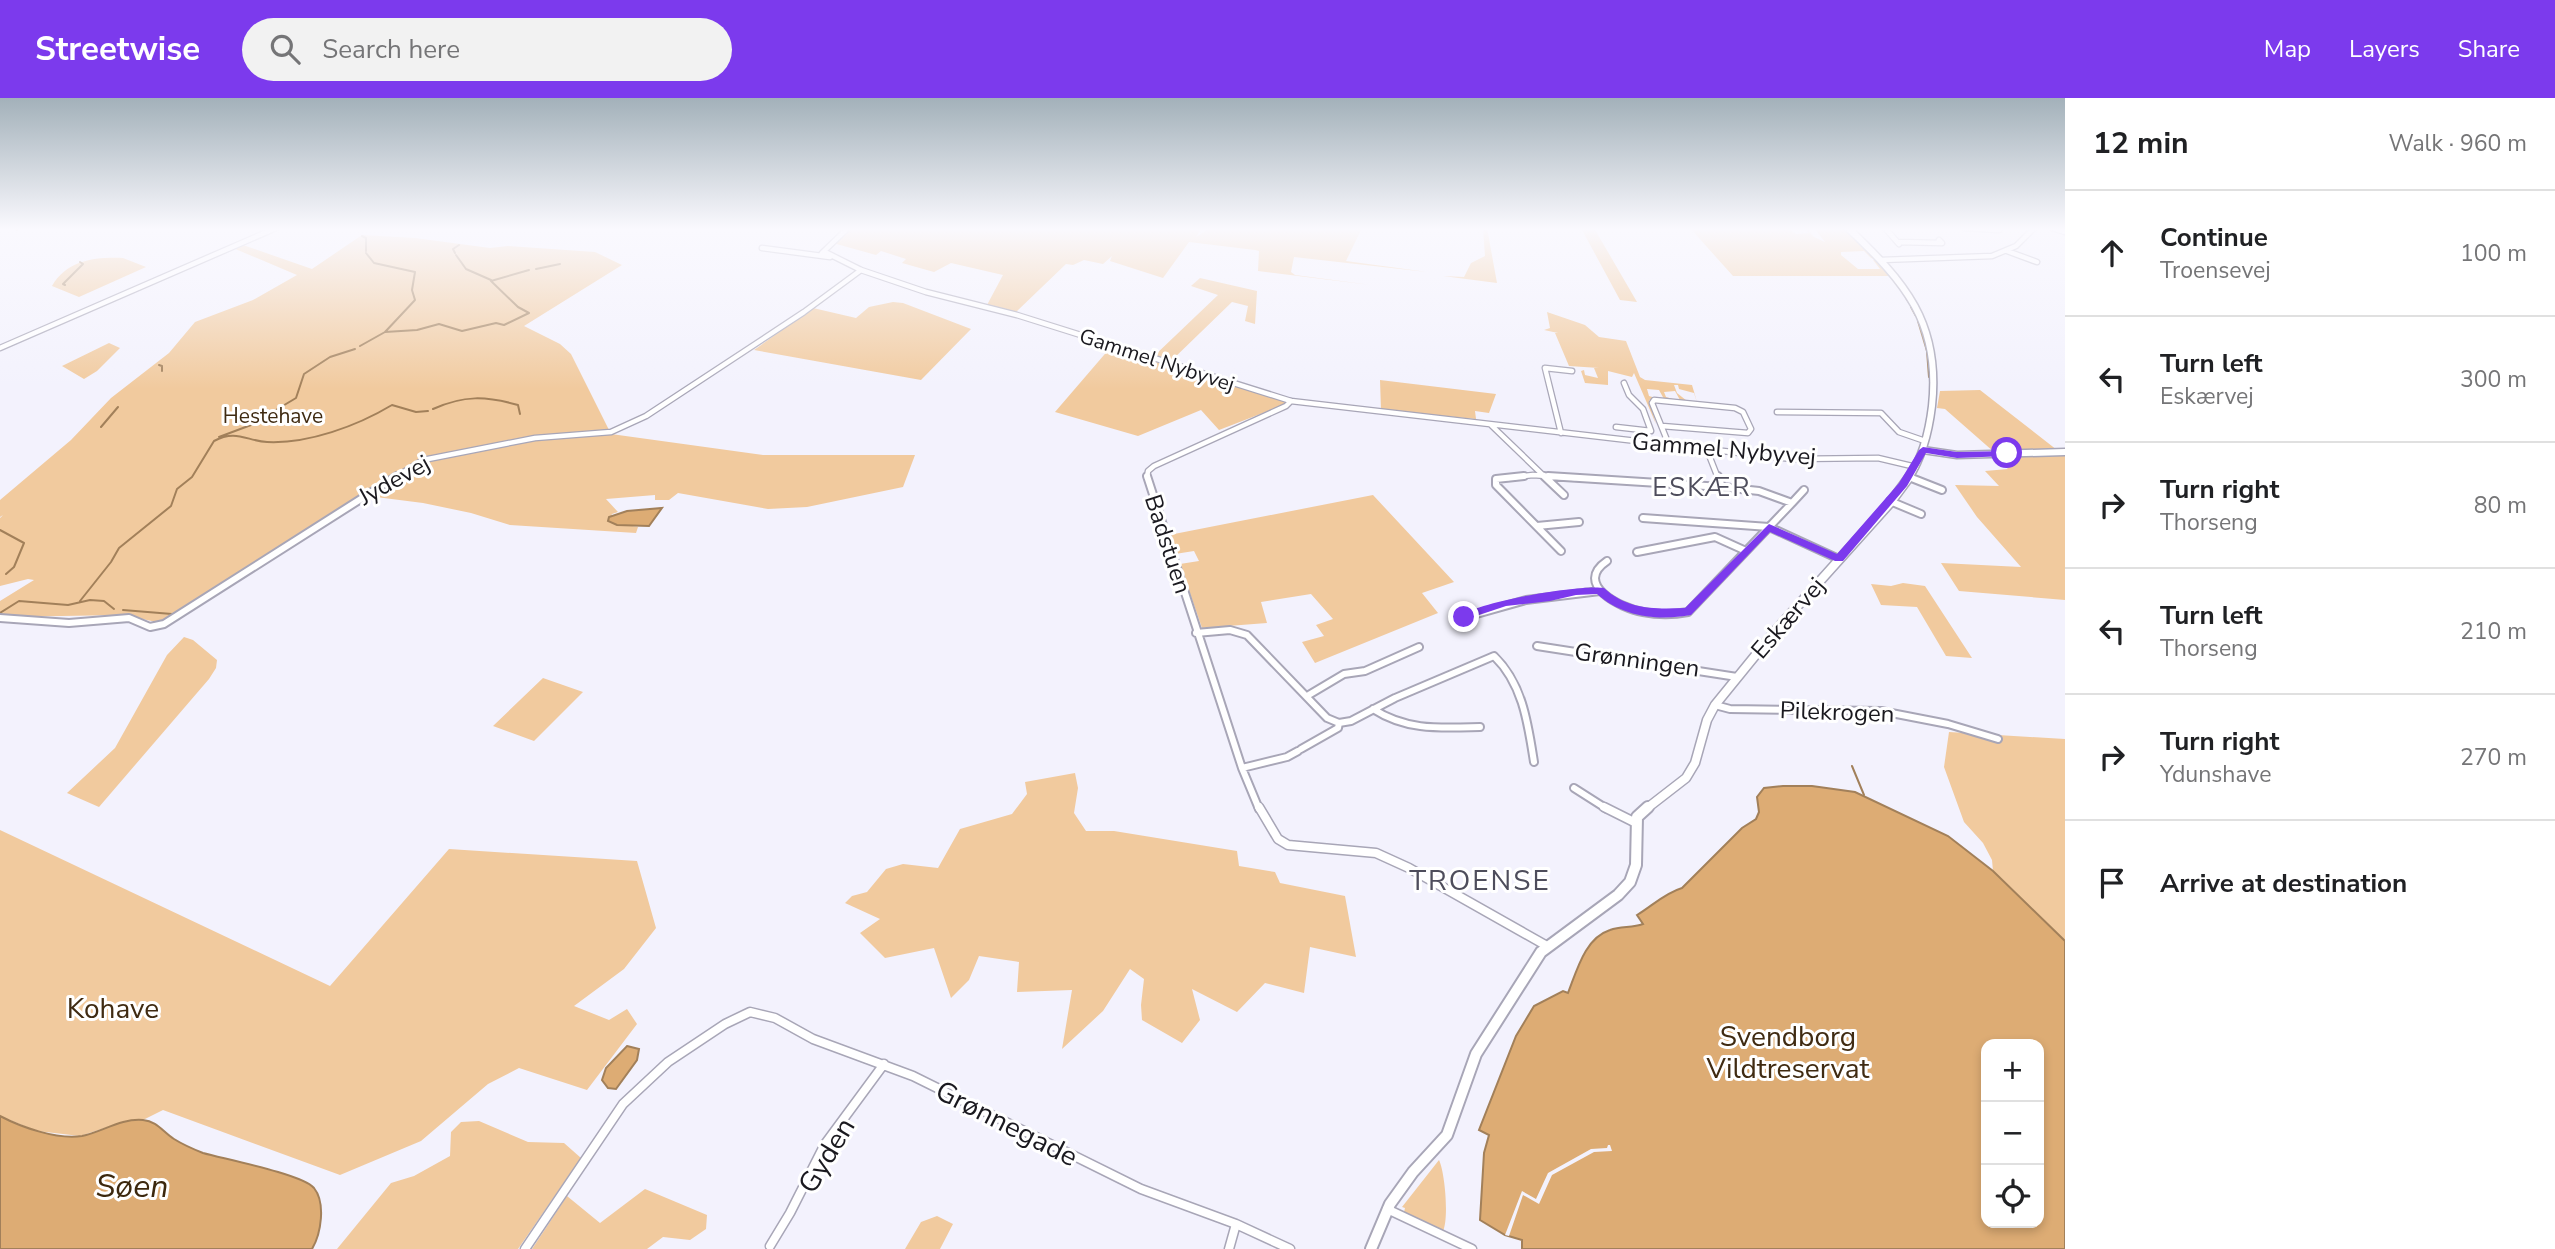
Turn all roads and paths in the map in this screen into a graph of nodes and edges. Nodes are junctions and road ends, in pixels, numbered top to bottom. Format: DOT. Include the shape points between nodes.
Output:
graph roads {
  1 [pos="152,282"];
  2 [pos="845,282"];
  3 [pos="896,282"];
  4 [pos="1898,282"];
  5 [pos="0,348"];
  6 [pos="1572,371"];
  7 [pos="1624,383"];
  8 [pos="1291,401"];
  9 [pos="1777,412"];
  10 [pos="1491,425"];
  11 [pos="1649,425"];
  12 [pos="1661,426"];
  13 [pos="1616,427"];
  14 [pos="1561,433"];
  15 [pos="1669,445"];
  16 [pos="1924,445"];
  17 [pos="1707,450"];
  18 [pos="2065,452"];
  19 [pos="1916,467"];
  20 [pos="1543,475"];
  21 [pos="1909,477"];
  22 [pos="1722,487"];
  23 [pos="1804,490"];
  24 [pos="1942,490"];
  25 [pos="1564,495"];
  26 [pos="1890,501"];
  27 [pos="1792,503"];
  28 [pos="1921,514"];
  29 [pos="1643,518"];
  30 [pos="1579,522"];
  31 [pos="1537,526"];
  32 [pos="1769,527"];
  33 [pos="1561,551"];
  34 [pos="1746,551"];
  35 [pos="1637,552"];
  36 [pos="1839,559"];
  37 [pos="1607,561"];
  38 [pos="1600,591"];
  39 [pos="1464,617"];
  40 [pos="0,618"];
  41 [pos="1455,620"];
  42 [pos="1470,623"];
  43 [pos="1196,633"];
  44 [pos="1537,646"];
  45 [pos="1419,647"];
  46 [pos="1737,677"];
  47 [pos="1307,696"];
  48 [pos="1715,705"];
  49 [pos="1373,709"];
  50 [pos="1339,723"];
  51 [pos="1480,727"];
  52 [pos="1998,739"];
  53 [pos="1534,761"];
  54 [pos="1242,768"];
  55 [pos="1574,788"];
  56 [pos="1636,823"];
  57 [pos="1547,946"];
  58 [pos="884,1065"];
  59 [pos="1387,1209"];
  60 [pos="1236,1224"];
  61 [pos="770,1246"];
  62 [pos="526,1249"];
  63 [pos="1229,1249"];
  64 [pos="1290,1249"];
  65 [pos="1371,1249"];
  66 [pos="1472,1249"];
  1 -- 5 [label="street"];
  2 -- 40 [label="street, Jydevej" via="646,416 611,432 535,438 423,460 164,624 150,627 118,618 69,623"];
  3 -- 8 [label="street, Gammel Nybyvej"];
  4 -- 16 [label="street, Eskærvej" via="1913,300 1932,343 1936,378"];
  6 -- 14 [label="street" via="1545,368"];
  7 -- 11 [label="street"];
  8 -- 10 [label="street, Gammel Nybyvej"];
  8 -- 43 [label="street, Badstuen" via="1148,471"];
  9 -- 16 [label="street" via="1881,412 1899,432"];
  10 -- 14 [label="street, Gammel Nybyvej"];
  10 -- 20 [label="street"];
  11 -- 12 [label="street"];
  11 -- 13 [label="street" via="1651,430"];
  12 -- 12 [label="street" via="1654,400 1735,408 1752,431"];
  12 -- 15 [label="street"];
  14 -- 15 [label="street, Gammel Nybyvej"];
  15 -- 17 [label="street, Gammel Nybyvej"];
  16 -- 18 [label="street" via="1957,455"];
  16 -- 19 [label="street, Eskærvej"];
  17 -- 19 [label="street, Gammel Nybyvej" via="1801,460 1878,458"];
  17 -- 22 [label="street"];
  19 -- 21 [label="street, Eskærvej"];
  20 -- 22 [label="street"];
  20 -- 25 [label="street"];
  20 -- 31 [label="street" via="1494,482"];
  21 -- 24 [label="street"];
  21 -- 26 [label="street, Eskærvej"];
  22 -- 27 [label="street" via="1759,491"];
  23 -- 27 [label="street"];
  26 -- 28 [label="street"];
  26 -- 36 [label="street, Eskærvej"];
  27 -- 32 [label="street"];
  29 -- 32 [label="street"];
  30 -- 31 [label="street"];
  31 -- 33 [label="street"];
  32 -- 34 [label="street"];
  32 -- 36 [label="street"];
  34 -- 35 [label="street" via="1715,537"];
  34 -- 38 [label="street" via="1688,612 1632,610"];
  36 -- 46 [label="street, Eskærvej"];
  37 -- 38 [label="street" via="1594,573"];
  38 -- 39 [label="street" via="1505,603"];
  39 -- 41 [label="street"];
  39 -- 42 [label="street"];
  43 -- 47 [label="street" via="1230,630 1247,635"];
  43 -- 54 [label="street, Badstuen"];
  44 -- 46 [label="street, Grønningen"];
  45 -- 47 [label="street" via="1365,671 1332,679 1325,688"];
  46 -- 48 [label="street, Eskærvej"];
  47 -- 50 [label="street" via="1327,718"];
  48 -- 52 [label="street, Pilekrogen" via="1730,709 1881,710"];
  48 -- 56 [label="street, Eskærvej" via="1688,775 1642,812"];
  49 -- 50 [label="street"];
  49 -- 51 [label="street" via="1410,727"];
  49 -- 53 [label="street" via="1494,656 1502,662 1526,711"];
  50 -- 54 [label="street" via="1338,728 1287,757"];
  54 -- 57 [label="street, Badstuen" via="1264,820 1287,845 1376,853"];
  55 -- 56 [label="street"];
  56 -- 57 [label="street" via="1636,865 1627,886"];
  57 -- 59 [label="street" via="1476,1054 1447,1135"];
  58 -- 60 [label="street, Grønnegade" via="939,1087 1141,1189"];
  58 -- 61 [label="street, Gyden" via="830,1138"];
  58 -- 62 [label="street, Grønnegade" via="843,1052 761,1013 739,1015 668,1062 623,1104"];
  59 -- 65 [label="street"];
  59 -- 66 [label="street"];
  60 -- 63 [label="street"];
  60 -- 64 [label="street, Grønnegade"];
}
